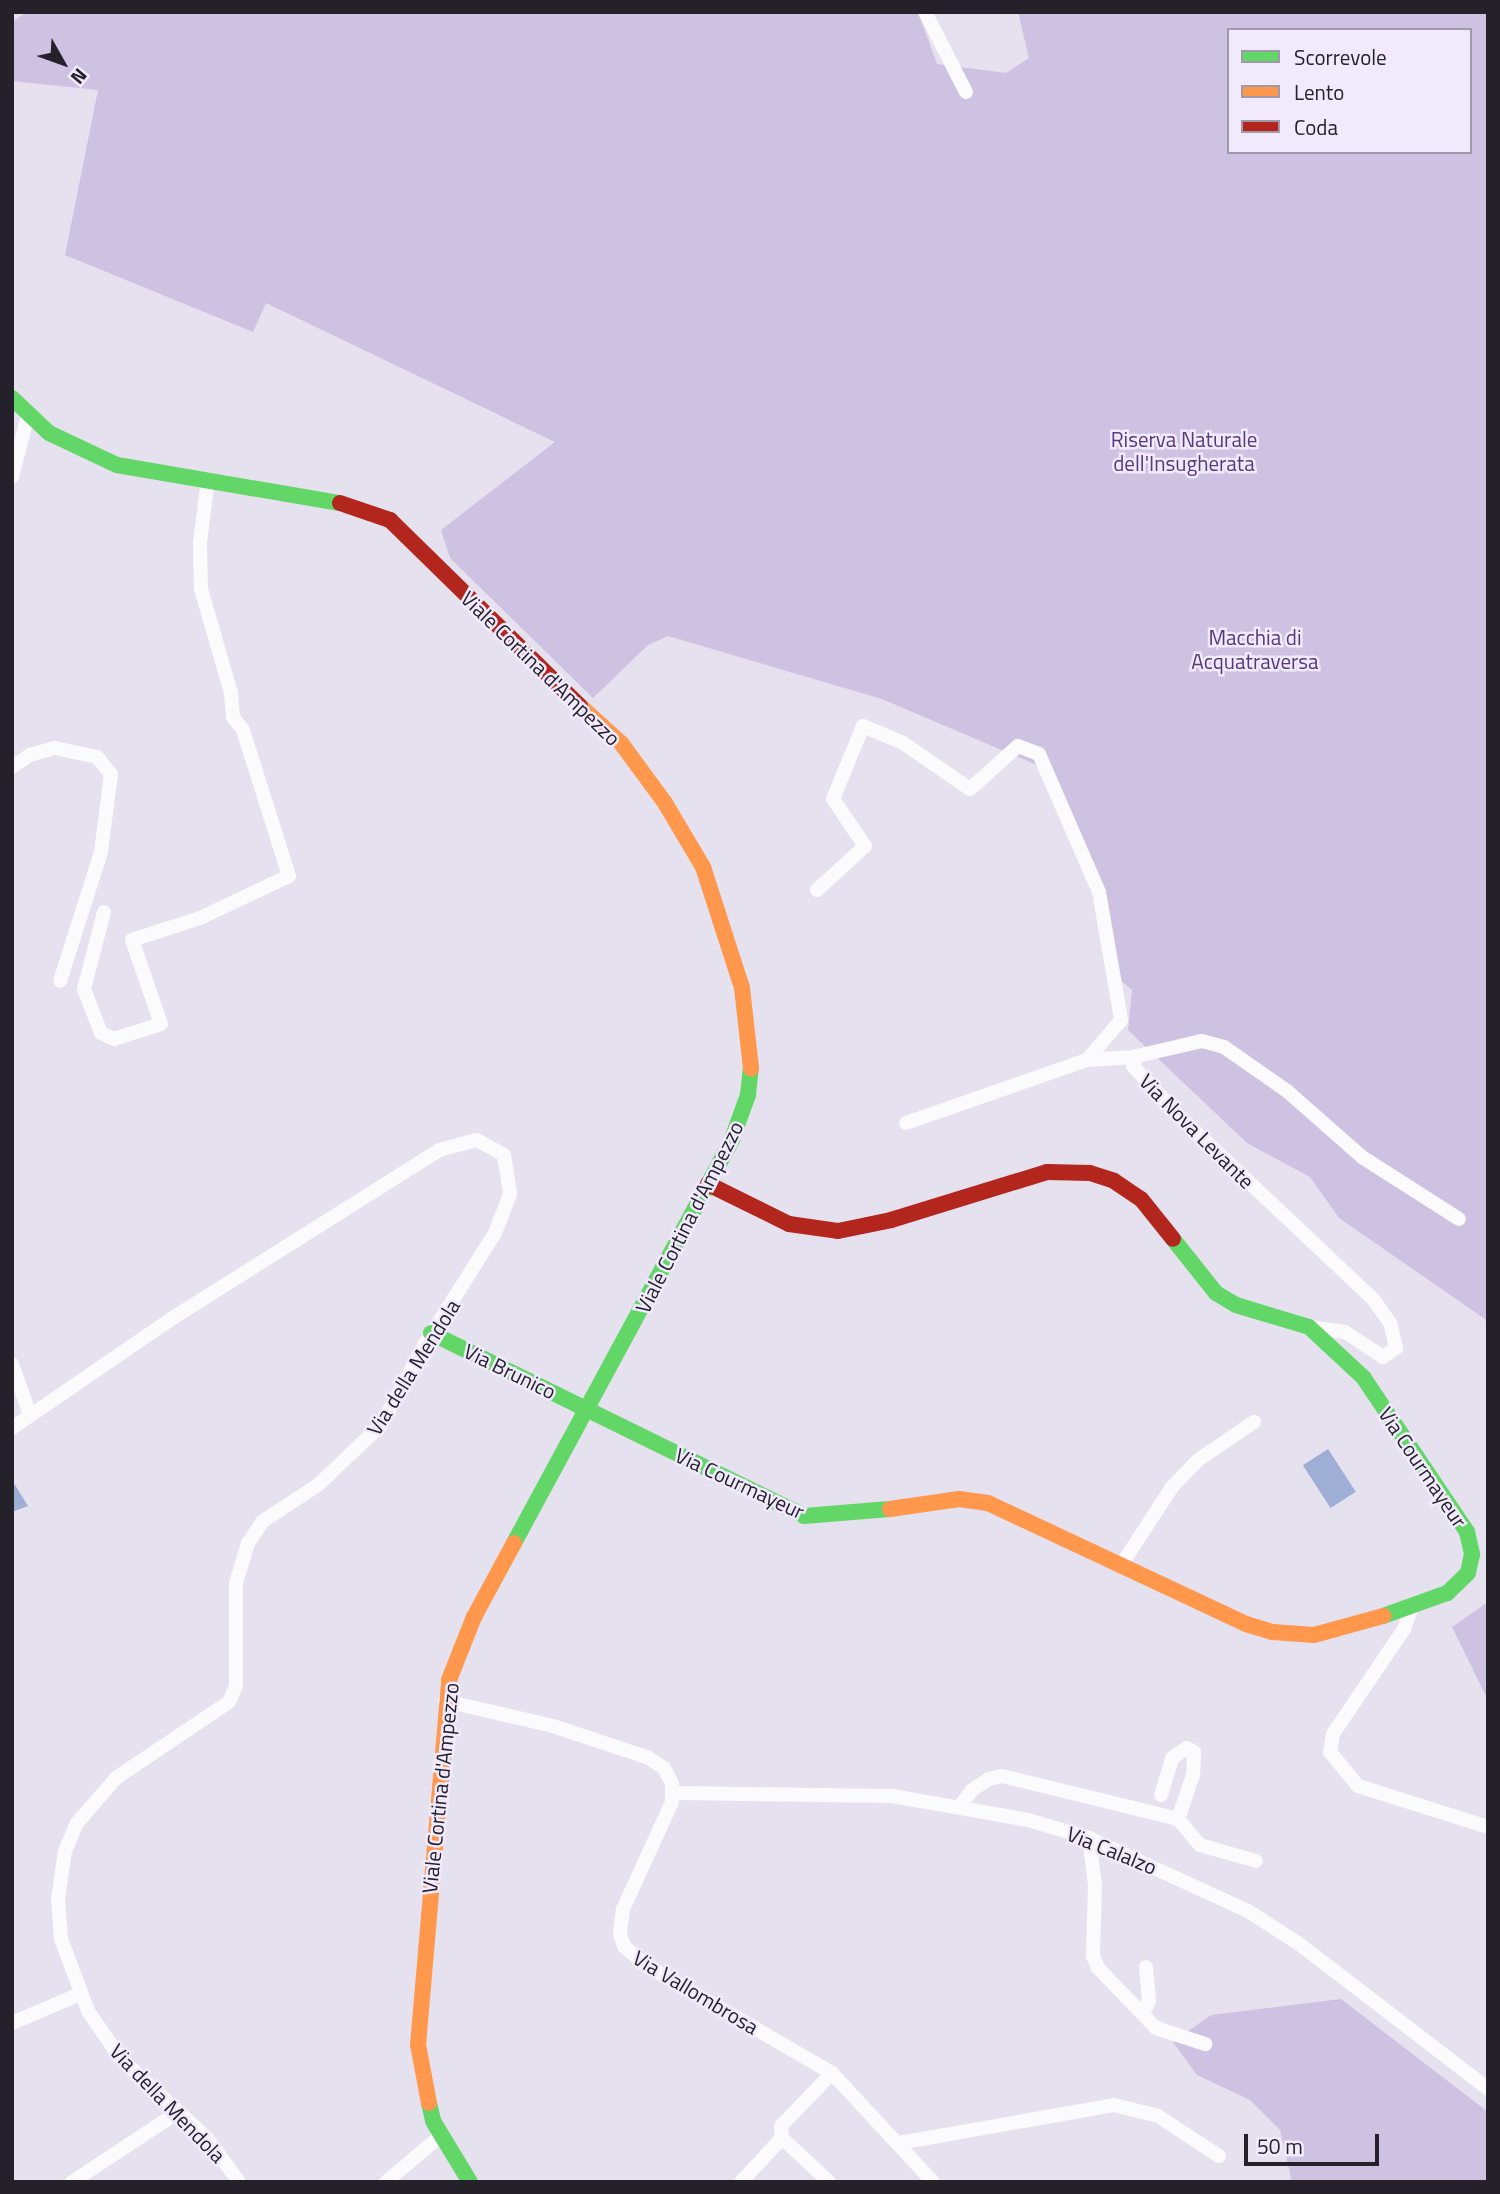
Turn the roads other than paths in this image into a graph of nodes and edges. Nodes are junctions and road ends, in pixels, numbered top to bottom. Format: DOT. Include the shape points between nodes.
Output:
graph roads {
  1 [pos="925,12"];
  2 [pos="966,93"];
  3 [pos="12,398"];
  4 [pos="28,415"];
  5 [pos="12,477"];
  6 [pos="208,479"];
  7 [pos="12,767"];
  8 [pos="817,890"];
  9 [pos="104,912"];
  10 [pos="61,981"];
  11 [pos="1135,1057"];
  12 [pos="1087,1060"];
  13 [pos="906,1123"];
  14 [pos="708,1184"];
  15 [pos="1459,1219"];
  16 [pos="1309,1327"];
  17 [pos="431,1333"];
  18 [pos="12,1364"];
  19 [pos="588,1410"];
  20 [pos="30,1415"];
  21 [pos="1254,1422"];
  22 [pos="12,1428"];
  23 [pos="1122,1564"];
  24 [pos="1412,1606"];
  25 [pos="445,1701"];
  26 [pos="673,1793"];
  27 [pos="1161,1795"];
  28 [pos="960,1806"];
  29 [pos="1178,1819"];
  30 [pos="1488,1827"];
  31 [pos="1089,1838"];
  32 [pos="1256,1861"];
  33 [pos="1146,1967"];
  34 [pos="80,1994"];
  35 [pos="1143,2013"];
  36 [pos="12,2023"];
  37 [pos="1205,2044"];
  38 [pos="832,2073"];
  39 [pos="1488,2089"];
  40 [pos="178,2112"];
  41 [pos="439,2137"];
  42 [pos="782,2138"];
  43 [pos="899,2143"];
  44 [pos="1219,2156"];
  45 [pos="926,2179"];
  46 [pos="72,2182"];
  47 [pos="239,2182"];
  48 [pos="386,2182"];
  49 [pos="471,2182"];
  50 [pos="741,2182"];
  51 [pos="829,2182"];
  1 -- 2 [label="street"];
  3 -- 4 [label="street, Viale Cortina d'Ampezzo"];
  4 -- 5 [label="street"];
  4 -- 6 [label="street, Viale Cortina d'Ampezzo" via="64,442 98,458"];
  6 -- 9 [label="street" via="200,543 201,589 231,693 233,717 243,730 289,876 200,918 132,940 161,1024 114,1039 101,1033 83,989"];
  6 -- 14 [label="street, Viale Cortina d'Ampezzo" via="360,506 390,520 515,647 605,724 665,803 709,882 737,971 751,1038 746,1102"];
  7 -- 10 [label="street" via="30,755 55,748 97,757 111,774 102,852"];
  8 -- 12 [label="street" via="865,846 833,799 863,726 903,743 970,789 1018,746 1039,754 1099,892 1121,1020"];
  11 -- 12 [label="street"];
  11 -- 15 [label="street, Via Nova Levante" via="1202,1041 1224,1047 1287,1091 1362,1157"];
  11 -- 16 [label="street, Via Nova Levante" via="1133,1066 1181,1117 1373,1299 1390,1323 1396,1348 1383,1357 1345,1332"];
  12 -- 13 [label="street"];
  14 -- 16 [label="street, Via Courmayeur" via="789,1224 838,1231 891,1220 1029,1176 1062,1170 1090,1173 1114,1181 1141,1199 1216,1293 1236,1305"];
  14 -- 19 [label="street, Viale Cortina d'Ampezzo"];
  16 -- 24 [label="street, Via Courmayeur" via="1363,1377 1467,1532 1472,1553 1468,1573 1447,1592"];
  17 -- 19 [label="street, Via Brunico"];
  17 -- 20 [label="street, Via della Mendola" via="485,1253 510,1194 508,1163 490,1143 464,1141 439,1150 171,1319"];
  17 -- 34 [label="street, Via della Mendola" via="373,1435 318,1485 263,1521 248,1544 236,1583 236,1686 229,1702 138,1760 104,1790 77,1823 65,1851 58,1899 61,1939"];
  18 -- 20 [label="street"];
  19 -- 23 [label="street, Via Courmayeur" via="804,1516 831,1517 973,1499"];
  19 -- 25 [label="street, Viale Cortina d'Ampezzo" via="468,1629"];
  20 -- 22 [label="street, Via della Mendola"];
  21 -- 23 [label="street" via="1198,1460 1172,1487"];
  23 -- 24 [label="street, Via Courmayeur" via="1246,1624 1286,1634 1342,1630"];
  24 -- 30 [label="street" via="1404,1629 1333,1734 1330,1752 1358,1786"];
  25 -- 26 [label="street" via="553,1726 647,1757 668,1773"];
  25 -- 41 [label="street, Viale Cortina d'Ampezzo" via="417,2032 426,2097"];
  26 -- 28 [label="street, Via Calalzo" via="892,1796"];
  26 -- 38 [label="street, Via Vallombrosa" via="623,1909 620,1934 624,1946 643,1964"];
  27 -- 29 [label="street" via="1172,1758 1187,1748 1194,1752 1193,1775"];
  28 -- 29 [label="street" via="981,1784 1002,1776"];
  28 -- 31 [label="street, Via Calalzo"];
  29 -- 32 [label="street" via="1200,1845"];
  31 -- 35 [label="street" via="1095,1884 1093,1956 1098,1968"];
  31 -- 39 [label="street, Via Calalzo" via="1248,1911"];
  33 -- 35 [label="street" via="1149,2001"];
  34 -- 36 [label="street"];
  34 -- 40 [label="street, Via della Mendola" via="121,2059"];
  35 -- 37 [label="street" via="1166,2034"];
  38 -- 42 [label="street" via="781,2126"];
  38 -- 43 [label="street, Via Vallombrosa"];
  40 -- 46 [label="street"];
  40 -- 47 [label="street, Via della Mendola" via="212,2144"];
  41 -- 48 [label="street"];
  41 -- 49 [label="street, Viale Cortina d'Ampezzo"];
  42 -- 50 [label="street"];
  42 -- 51 [label="street"];
  43 -- 44 [label="street" via="1114,2105 1158,2116"];
  43 -- 45 [label="street, Via Vallombrosa"];
}
